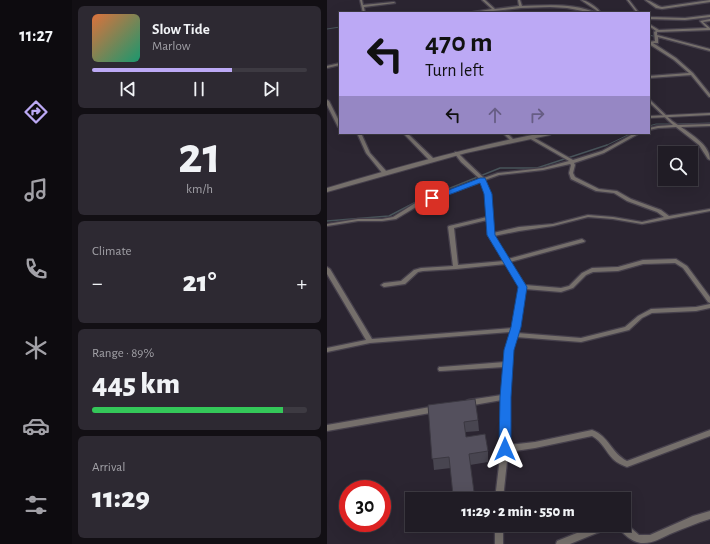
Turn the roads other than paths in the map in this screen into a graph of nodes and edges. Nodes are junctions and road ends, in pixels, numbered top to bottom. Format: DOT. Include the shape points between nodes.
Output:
graph roads {
  1 [pos="361,0"];
  2 [pos="483,0"];
  3 [pos="519,0"];
  4 [pos="583,0"];
  5 [pos="590,0"];
  6 [pos="629,0"];
  7 [pos="647,0"];
  8 [pos="710,1"];
  9 [pos="394,3"];
  10 [pos="362,6"];
  11 [pos="521,7"];
  12 [pos="583,9"];
  13 [pos="494,10"];
  14 [pos="364,12"];
  15 [pos="477,12"];
  16 [pos="584,12"];
  17 [pos="593,12"];
  18 [pos="599,12"];
  19 [pos="637,12"];
  20 [pos="710,16"];
  21 [pos="650,18"];
  22 [pos="710,20"];
  23 [pos="650,26"];
  24 [pos="709,29"];
  25 [pos="650,32"];
  26 [pos="657,35"];
  27 [pos="650,43"];
  28 [pos="710,46"];
  29 [pos="696,47"];
  30 [pos="710,50"];
  31 [pos="339,64"];
  32 [pos="327,67"];
  33 [pos="692,74"];
  34 [pos="650,77"];
  35 [pos="710,96"];
  36 [pos="327,101"];
  37 [pos="650,101"];
  38 [pos="710,114"];
  39 [pos="665,116"];
  40 [pos="650,117"];
  41 [pos="339,125"];
  42 [pos="674,125"];
  43 [pos="710,125"];
  44 [pos="650,129"];
  45 [pos="359,134"];
  46 [pos="406,134"];
  47 [pos="506,134"];
  48 [pos="545,134"];
  49 [pos="636,134"];
  50 [pos="529,137"];
  51 [pos="512,140"];
  52 [pos="456,153"];
  53 [pos="710,159"];
  54 [pos="431,160"];
  55 [pos="571,162"];
  56 [pos="385,173"];
  57 [pos="481,178"];
  58 [pos="327,190"];
  59 [pos="710,210"];
  60 [pos="490,218"];
  61 [pos="668,218"];
  62 [pos="327,225"];
  63 [pos="491,235"];
  64 [pos="582,241"];
  65 [pos="507,261"];
  66 [pos="456,267"];
  67 [pos="327,269"];
  68 [pos="384,285"];
  69 [pos="523,287"];
  70 [pos="710,301"];
  71 [pos="710,306"];
  72 [pos="514,333"];
  73 [pos="370,341"];
  74 [pos="327,350"];
  75 [pos="508,364"];
  76 [pos="441,369"];
  77 [pos="505,397"];
  78 [pos="460,405"];
  79 [pos="445,407"];
  80 [pos="327,428"];
  81 [pos="710,433"];
  82 [pos="505,449"];
  83 [pos="500,492"];
  84 [pos="710,515"];
  85 [pos="499,532"];
  86 [pos="589,532"];
  87 [pos="629,532"];
  88 [pos="499,544"];
  89 [pos="560,544"];
  1 -- 10 [label="street"];
  2 -- 13 [label="street"];
  3 -- 11 [label="street"];
  4 -- 5 [label="street"];
  4 -- 18 [label="street"];
  6 -- 19 [label="street"];
  7 -- 8 [label="street" via="662,8"];
  9 -- 10 [label="street"];
  10 -- 14 [label="street"];
  11 -- 12 [label="street" via="561,5"];
  11 -- 13 [label="street"];
  12 -- 16 [label="street"];
  12 -- 17 [label="street"];
  13 -- 15 [label="street"];
  20 -- 21 [label="street" via="685,19"];
  22 -- 24 [label="street" via="701,22"];
  23 -- 26 [label="street"];
  24 -- 26 [label="street"];
  25 -- 26 [label="street"];
  26 -- 27 [label="street" via="657,42"];
  26 -- 29 [label="street"];
  27 -- 33 [label="street"];
  28 -- 29 [label="street"];
  29 -- 30 [label="street"];
  31 -- 32 [label="street"];
  33 -- 34 [label="street"];
  33 -- 35 [label="street"];
  36 -- 41 [label="street"];
  37 -- 39 [label="street"];
  38 -- 39 [label="street"];
  39 -- 40 [label="street"];
  39 -- 42 [label="street"];
  42 -- 43 [label="street"];
  42 -- 44 [label="street"];
  42 -- 53 [label="street" via="701,144"];
  45 -- 56 [label="street" via="368,153"];
  46 -- 54 [label="street"];
  47 -- 51 [label="street"];
  48 -- 50 [label="street"];
  49 -- 55 [label="street" via="603,152"];
  50 -- 51 [label="street"];
  50 -- 55 [label="street"];
  51 -- 52 [label="street"];
  52 -- 54 [label="street"];
  52 -- 57 [label="street"];
  54 -- 56 [label="street"];
  55 -- 57 [label="street"];
  55 -- 61 [label="street" via="573,178 598,190 615,192 655,209"];
  56 -- 58 [label="street"];
  57 -- 60 [label="street" via="488,194"];
  57 -- 62 [label="street" via="419,203 394,218"];
  59 -- 61 [label="street"];
  60 -- 63 [label="street"];
  60 -- 66 [label="street" via="451,227"];
  61 -- 63 [label="street" via="642,222 588,216"];
  63 -- 65 [label="street"];
  64 -- 65 [label="street"];
  65 -- 66 [label="street"];
  65 -- 69 [label="street"];
  66 -- 68 [label="street" via="419,270 403,282"];
  67 -- 73 [label="street"];
  69 -- 70 [label="street" via="561,290 571,286 588,271 618,269 643,262 676,261 685,267"];
  69 -- 72 [label="street"];
  71 -- 72 [label="street" via="651,311 627,329 581,340"];
  72 -- 73 [label="street"];
  72 -- 75 [label="street"];
  73 -- 74 [label="street"];
  75 -- 76 [label="street"];
  75 -- 77 [label="street"];
  77 -- 78 [label="street"];
  77 -- 82 [label="street"];
  79 -- 80 [label="street"];
  81 -- 82 [label="street" via="627,464 613,455 598,435 592,432"];
  82 -- 83 [label="street"];
  84 -- 87 [label="street" via="643,541"];
  85 -- 88 [label="street"];
  86 -- 89 [label="street"];
}
